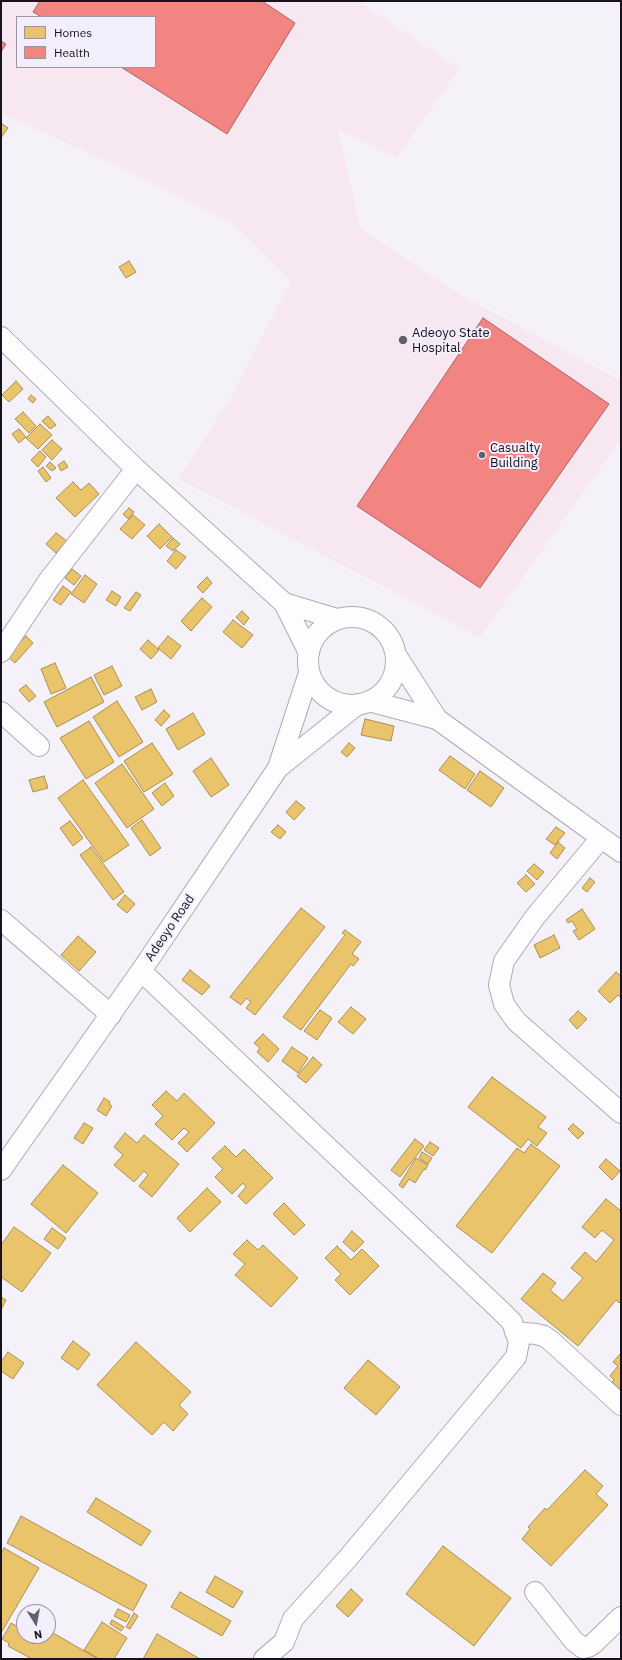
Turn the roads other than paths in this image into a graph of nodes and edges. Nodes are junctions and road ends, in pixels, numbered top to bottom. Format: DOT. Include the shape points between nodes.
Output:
graph roads {
  1 [pos="1,337"];
  2 [pos="136,469"];
  3 [pos="284,603"];
  4 [pos="337,619"];
  5 [pos="1,652"];
  6 [pos="396,655"];
  7 [pos="309,663"];
  8 [pos="363,703"];
  9 [pos="1,712"];
  10 [pos="437,719"];
  11 [pos="39,746"];
  12 [pos="278,768"];
  13 [pos="601,838"];
  14 [pos="621,852"];
  15 [pos="1,920"];
  16 [pos="141,971"];
  17 [pos="111,1014"];
  18 [pos="621,1113"];
  19 [pos="1,1170"];
  20 [pos="516,1332"];
  21 [pos="621,1405"];
  22 [pos="535,1592"];
  23 [pos="621,1617"];
  24 [pos="582,1653"];
  25 [pos="264,1659"];
  1 -- 2 [label="street"];
  2 -- 3 [label="street"];
  2 -- 5 [label="street" via="49,580"];
  3 -- 4 [label="street"];
  3 -- 7 [label="street"];
  4 -- 6 [label="street" via="359,617 380,626 394,644"];
  4 -- 7 [label="street" via="318,633 312,642"];
  6 -- 8 [label="street" via="396,667 390,683 379,696"];
  6 -- 10 [label="street"];
  7 -- 8 [label="street" via="318,689 333,701 345,704"];
  7 -- 12 [label="street"];
  8 -- 10 [label="street"];
  8 -- 12 [label="street, Adeoyo Road"];
  9 -- 11 [label="street"];
  10 -- 13 [label="street"];
  12 -- 16 [label="street, Adeoyo Road"];
  13 -- 14 [label="street"];
  13 -- 18 [label="street" via="535,917 504,961 498,984 504,1004 516,1021"];
  15 -- 17 [label="street"];
  16 -- 17 [label="street, Adeoyo Road"];
  16 -- 20 [label="street" via="501,1311 512,1322"];
  17 -- 19 [label="street, Adeoyo Road"];
  20 -- 21 [label="street" via="536,1334 548,1339"];
  20 -- 25 [label="street" via="519,1342 516,1357 348,1558 293,1619 284,1642"];
  22 -- 24 [label="street"];
  23 -- 24 [label="street"];
}
